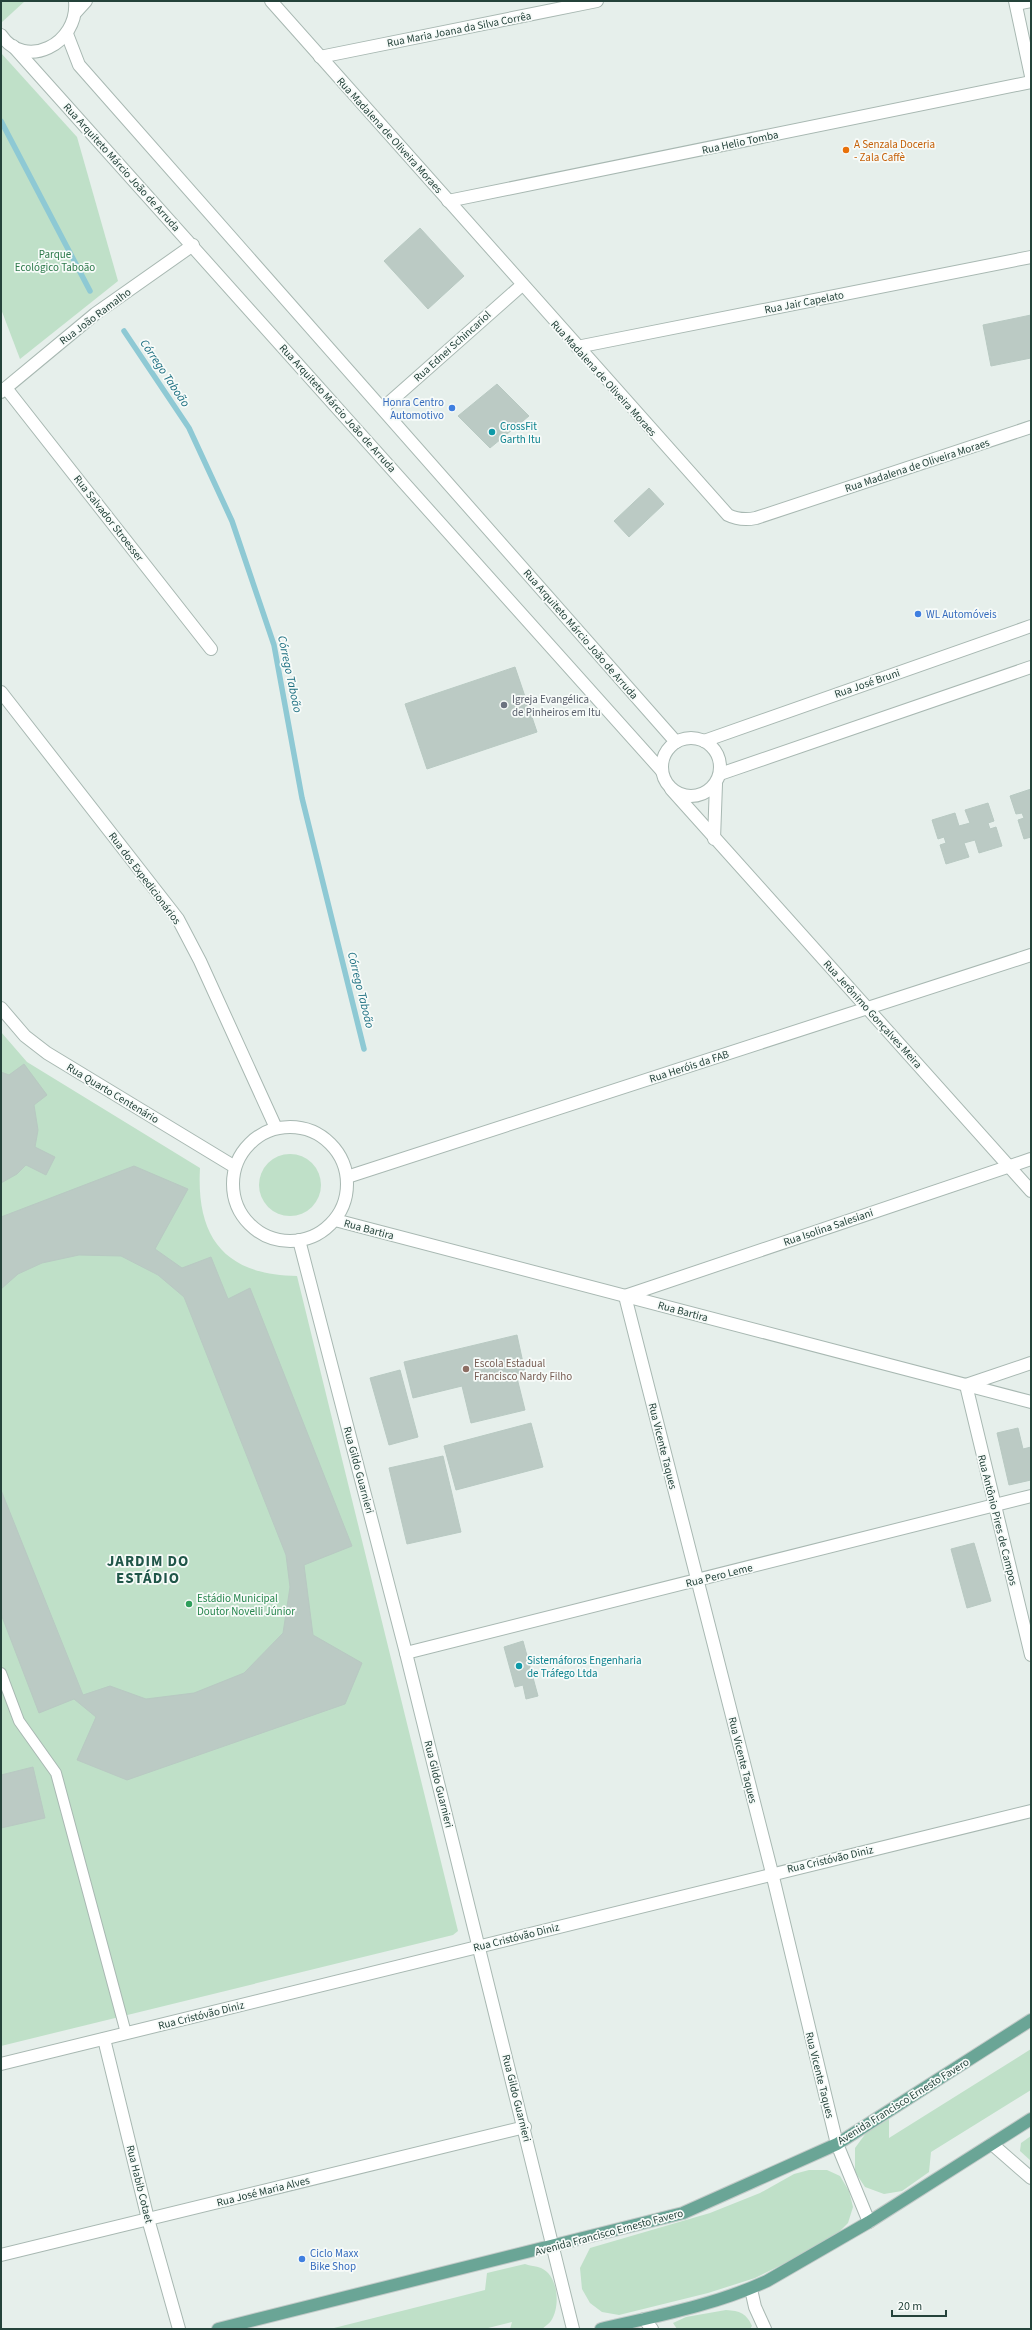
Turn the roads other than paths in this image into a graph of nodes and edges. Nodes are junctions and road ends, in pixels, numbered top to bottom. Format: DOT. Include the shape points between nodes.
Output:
graph roads {
  1 [pos="86,1"];
  2 [pos="271,1"];
  3 [pos="597,1"];
  4 [pos="1031,1"];
  5 [pos="1016,3"];
  6 [pos="76,6"];
  7 [pos="67,34"];
  8 [pos="1,35"];
  9 [pos="14,46"];
  10 [pos="320,57"];
  11 [pos="1031,76"];
  12 [pos="1031,82"];
  13 [pos="448,202"];
  14 [pos="193,245"];
  15 [pos="1031,258"];
  16 [pos="522,285"];
  17 [pos="577,347"];
  18 [pos="4,390"];
  19 [pos="383,408"];
  20 [pos="1031,427"];
  21 [pos="1031,626"];
  22 [pos="211,649"];
  23 [pos="1031,667"];
  24 [pos="1,692"];
  25 [pos="704,741"];
  26 [pos="676,742"];
  27 [pos="662,771"];
  28 [pos="718,779"];
  29 [pos="671,789"];
  30 [pos="714,838"];
  31 [pos="1031,955"];
  32 [pos="1,1008"];
  33 [pos="868,1008"];
  34 [pos="276,1128"];
  35 [pos="1031,1159"];
  36 [pos="1009,1166"];
  37 [pos="235,1167"];
  38 [pos="347,1177"];
  39 [pos="1031,1191"];
  40 [pos="335,1220"];
  41 [pos="299,1240"];
  42 [pos="625,1296"];
  43 [pos="1031,1363"];
  44 [pos="966,1384"];
  45 [pos="1031,1402"];
  46 [pos="1031,1496"];
  47 [pos="995,1505"];
  48 [pos="697,1580"];
  49 [pos="406,1653"];
  50 [pos="1031,1655"];
  51 [pos="1,1673"];
  52 [pos="1031,1811"];
  53 [pos="772,1873"];
  54 [pos="478,1946"];
  55 [pos="1031,2020"];
  56 [pos="126,2033"];
  57 [pos="104,2038"];
  58 [pos="1,2064"];
  59 [pos="1031,2119"];
  60 [pos="524,2127"];
  61 [pos="837,2144"];
  62 [pos="992,2144"];
  63 [pos="1031,2178"];
  64 [pos="148,2219"];
  65 [pos="868,2222"];
  66 [pos="554,2246"];
  67 [pos="1,2255"];
  68 [pos="750,2289"];
  69 [pos="644,2319"];
  70 [pos="179,2329"];
  71 [pos="218,2329"];
  72 [pos="574,2329"];
  73 [pos="601,2329"];
  74 [pos="652,2329"];
  75 [pos="765,2329"];
  1 -- 6 [label="street"];
  2 -- 10 [label="street, Rua Madalena de Oliveira Moraes"];
  3 -- 10 [label="street, Rua Maria Joana da Silva Corrêa"];
  4 -- 5 [label="street"];
  5 -- 11 [label="street"];
  6 -- 7 [label="street" via="73,24"];
  7 -- 9 [label="street" via="59,43 48,48 31,50"];
  7 -- 19 [label="street, Rua Arquiteto Márcio João de Arruda" via="79,65"];
  8 -- 9 [label="street, Rua Arquiteto Márcio João de Arruda"];
  9 -- 14 [label="street, Rua Arquiteto Márcio João de Arruda"];
  10 -- 13 [label="street, Rua Madalena de Oliveira Moraes"];
  12 -- 13 [label="street, Rua Helio Tomba"];
  13 -- 16 [label="street, Rua Madalena de Oliveira Moraes"];
  14 -- 18 [label="street, Rua João Ramalho" via="95,314"];
  14 -- 27 [label="street, Rua Arquiteto Márcio João de Arruda"];
  15 -- 17 [label="street, Rua Jair Capelato"];
  16 -- 17 [label="street, Rua Madalena de Oliveira Moraes"];
  16 -- 19 [label="street, Rua Ednei Schincariol"];
  17 -- 20 [label="street, Rua Madalena de Oliveira Moraes" via="722,511 735,519 756,518"];
  18 -- 22 [label="street, Rua Salvador Stroesser"];
  19 -- 26 [label="street, Rua Arquiteto Márcio João de Arruda"];
  21 -- 25 [label="street, Rua José Bruni"];
  23 -- 28 [label="street"];
  24 -- 34 [label="street, Rua dos Expedicionários" via="178,919 200,961"];
  25 -- 26 [label="street" via="685,738"];
  25 -- 28 [label="street" via="718,754 721,764"];
  26 -- 27 [label="street" via="667,750"];
  27 -- 29 [label="street"];
  28 -- 29 [label="street" via="708,792 694,796 679,794"];
  28 -- 30 [label="street"];
  29 -- 30 [label="street, Rua Jerônimo Gonçalves Meira"];
  30 -- 33 [label="street, Rua Jerônimo Gonçalves Meira"];
  31 -- 33 [label="street, Rua Heróis da FAB"];
  32 -- 37 [label="street, Rua Quarto Centenário" via="25,1036 47,1053"];
  33 -- 36 [label="street, Rua Jerônimo Gonçalves Meira"];
  33 -- 38 [label="street, Rua Heróis da FAB"];
  34 -- 37 [label="street" via="250,1142"];
  34 -- 38 [label="street" via="304,1128 328,1141 344,1164"];
  35 -- 36 [label="street, Rua Isolina Salesiani"];
  36 -- 39 [label="street, Rua Jerônimo Gonçalves Meira"];
  36 -- 42 [label="street, Rua Isolina Salesiani"];
  37 -- 41 [label="street" via="232,1184 241,1215 252,1227 266,1236 282,1240"];
  38 -- 40 [label="street" via="345,1200"];
  40 -- 41 [label="street" via="312,1236"];
  40 -- 42 [label="street, Rua Bartira"];
  41 -- 49 [label="street, Rua Gildo Guarnieri"];
  42 -- 44 [label="street, Rua Bartira"];
  42 -- 48 [label="street, Rua Vicente Taques"];
  43 -- 44 [label="street"];
  44 -- 45 [label="street, Rua Bartira"];
  44 -- 47 [label="street, Rua Antônio Pires de Campos"];
  46 -- 47 [label="street, Rua Pero Leme"];
  47 -- 48 [label="street, Rua Pero Leme"];
  47 -- 50 [label="street, Rua Antônio Pires de Campos"];
  48 -- 49 [label="street, Rua Pero Leme"];
  48 -- 53 [label="street, Rua Vicente Taques"];
  49 -- 54 [label="street, Rua Gildo Guarnieri"];
  51 -- 56 [label="lane" via="19,1721 56,1773"];
  52 -- 53 [label="street, Rua Cristóvão Diniz"];
  53 -- 54 [label="street, Rua Cristóvão Diniz"];
  53 -- 61 [label="street, Rua Vicente Taques"];
  54 -- 56 [label="street, Rua Cristóvão Diniz"];
  54 -- 60 [label="street, Rua Gildo Guarnieri"];
  55 -- 61 [label="main road, Avenida Francisco Ernesto Favero"];
  56 -- 57 [label="street, Rua Cristóvão Diniz"];
  57 -- 58 [label="street, Rua Cristóvão Diniz"];
  57 -- 64 [label="street, Rua Habib Cotaet"];
  59 -- 62 [label="main road"];
  60 -- 64 [label="street, Rua José Maria Alves"];
  60 -- 66 [label="street, Rua Gildo Guarnieri"];
  61 -- 65 [label="street, Rua Vicente Taques"];
  61 -- 66 [label="main road, Avenida Francisco Ernesto Favero" via="683,2213"];
  62 -- 63 [label="street"];
  62 -- 65 [label="main road"];
  64 -- 67 [label="street, Rua José Maria Alves"];
  64 -- 70 [label="street, Rua Habib Cotaet"];
  65 -- 68 [label="main road"];
  66 -- 71 [label="main road, Avenida Francisco Ernesto Favero"];
  66 -- 72 [label="street, Rua Gildo Guarnieri"];
  68 -- 69 [label="main road"];
  68 -- 75 [label="street"];
  69 -- 73 [label="main road"];
  69 -- 74 [label="street"];
}
